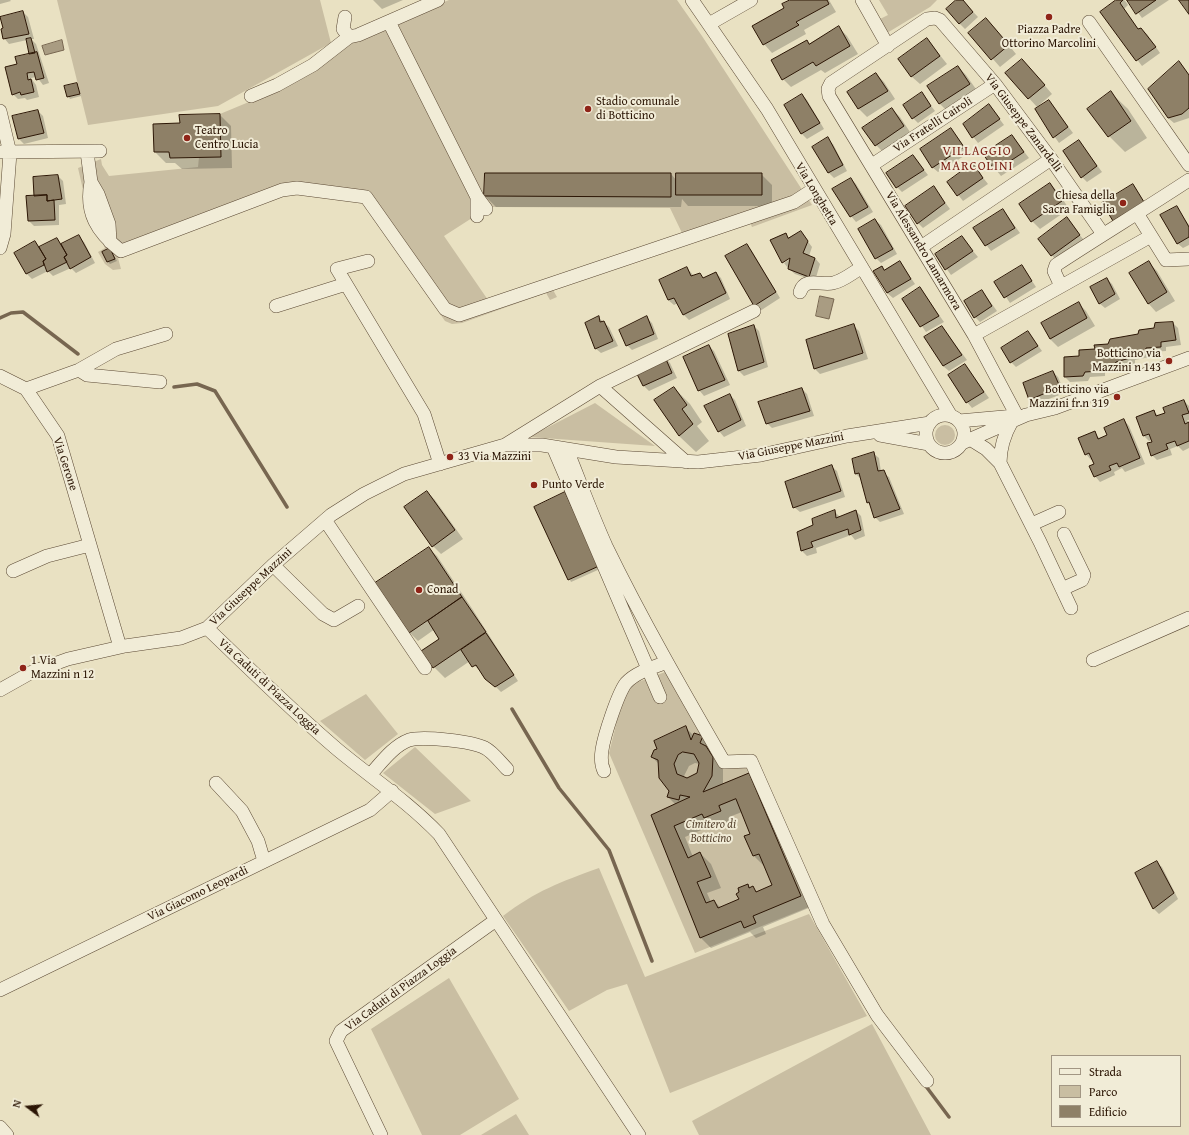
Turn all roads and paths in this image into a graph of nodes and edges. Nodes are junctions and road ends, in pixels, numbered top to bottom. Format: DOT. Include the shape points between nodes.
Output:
graph roads {
  1 [pos="438,0"];
  2 [pos="692,0"];
  3 [pos="751,0"];
  4 [pos="862,0"];
  5 [pos="345,17"];
  6 [pos="389,22"];
  7 [pos="1089,22"];
  8 [pos="709,24"];
  9 [pos="349,37"];
  10 [pos="888,46"];
  11 [pos="995,84"];
  12 [pos="251,96"];
  13 [pos="0,111"];
  14 [pos="5,153"];
  15 [pos="1051,159"];
  16 [pos="872,165"];
  17 [pos="1189,165"];
  18 [pos="1189,180"];
  19 [pos="814,189"];
  20 [pos="480,213"];
  21 [pos="1138,215"];
  22 [pos="1103,234"];
  23 [pos="1151,236"];
  24 [pos="921,247"];
  25 [pos="0,248"];
  26 [pos="1189,259"];
  27 [pos="368,261"];
  28 [pos="861,268"];
  29 [pos="346,284"];
  30 [pos="1061,286"];
  31 [pos="800,292"];
  32 [pos="276,306"];
  33 [pos="749,314"];
  34 [pos="166,334"];
  35 [pos="974,335"];
  36 [pos="1189,358"];
  37 [pos="79,370"];
  38 [pos="0,376"];
  39 [pos="160,382"];
  40 [pos="600,386"];
  41 [pos="26,389"];
  42 [pos="935,392"];
  43 [pos="1018,417"];
  44 [pos="955,419"];
  45 [pos="932,421"];
  46 [pos="872,433"];
  47 [pos="966,441"];
  48 [pos="929,444"];
  49 [pos="505,445"];
  50 [pos="553,447"];
  51 [pos="567,450"];
  52 [pos="686,462"];
  53 [pos="1000,463"];
  54 [pos="440,464"];
  55 [pos="1058,512"];
  56 [pos="325,520"];
  57 [pos="1032,524"];
  58 [pos="1064,534"];
  59 [pos="90,545"];
  60 [pos="273,565"];
  61 [pos="14,571"];
  62 [pos="1062,589"];
  63 [pos="358,606"];
  64 [pos="1072,608"];
  65 [pos="1189,618"];
  66 [pos="207,628"];
  67 [pos="120,647"];
  68 [pos="1094,660"];
  69 [pos="667,662"];
  70 [pos="425,668"];
  71 [pos="648,670"];
  72 [pos="0,690"];
  73 [pos="660,697"];
  74 [pos="507,769"];
  75 [pos="604,771"];
  76 [pos="370,775"];
  77 [pos="216,783"];
  78 [pos="392,791"];
  79 [pos="264,861"];
  80 [pos="496,920"];
  81 [pos="0,990"];
  82 [pos="927,1081"];
  83 [pos="0,1127"];
  84 [pos="7,1135"];
  85 [pos="381,1135"];
  86 [pos="639,1135"];
  1 -- 6 [label="street"];
  2 -- 8 [label="street, Via Longhetta"];
  3 -- 8 [label="street"];
  4 -- 10 [label="street"];
  5 -- 9 [label="street" via="343,29"];
  6 -- 9 [label="street"];
  6 -- 20 [label="street" via="477,197"];
  7 -- 17 [label="street"];
  8 -- 19 [label="street, Via Longhetta" via="767,109"];
  9 -- 12 [label="street" via="313,65"];
  10 -- 11 [label="street, Via Giuseppe Zanardelli" via="927,19 935,18 940,20"];
  10 -- 16 [label="street, Via Alessandro Lamarmora" via="831,83 828,89 829,96"];
  11 -- 15 [label="street, Via Giuseppe Zanardelli"];
  11 -- 16 [label="street, Via Fratelli Cairoli"];
  13 -- 14 [label="street"];
  14 -- 19 [label="street" via="94,152 89,204 99,231 121,251 282,190 297,188 366,197 445,310 459,315 677,238 794,202"];
  14 -- 25 [label="street" via="4,234"];
  15 -- 22 [label="street, Via Giuseppe Zanardelli"];
  15 -- 24 [label="street"];
  16 -- 24 [label="street, Via Alessandro Lamarmora"];
  18 -- 21 [label="street"];
  19 -- 28 [label="street, Via Longhetta"];
  21 -- 22 [label="street"];
  21 -- 23 [label="street"];
  22 -- 30 [label="street" via="1056,264 1054,271"];
  23 -- 26 [label="street" via="1166,260"];
  23 -- 30 [label="street"];
  24 -- 35 [label="street, Via Alessandro Lamarmora"];
  27 -- 29 [label="street" via="337,269"];
  28 -- 31 [label="street" via="834,283 808,283"];
  28 -- 42 [label="street, Via Longhetta"];
  29 -- 32 [label="street"];
  29 -- 54 [label="street" via="424,414"];
  30 -- 35 [label="street"];
  33 -- 40 [label="street, Via Giuseppe Mazzini"];
  34 -- 37 [label="street" via="116,349"];
  35 -- 43 [label="street, Via Alessandro Lamarmora"];
  36 -- 43 [label="street, Via Giuseppe Mazzini" via="1055,408"];
  37 -- 39 [label="street" via="87,374"];
  37 -- 41 [label="street"];
  38 -- 41 [label="street, Via Gerone"];
  40 -- 49 [label="street, Via Giuseppe Mazzini"];
  40 -- 52 [label="street"];
  41 -- 59 [label="street, Via Gerone" via="58,436"];
  42 -- 44 [label="street, Via Longhetta"];
  42 -- 45 [label="street, Via Longhetta" via="938,407"];
  43 -- 44 [label="street, Via Giuseppe Mazzini"];
  43 -- 47 [label="street, Via Giuseppe Mazzini"];
  43 -- 53 [label="street" via="1002,446"];
  44 -- 45 [label="street, Via Giuseppe Mazzini" via="943,415"];
  44 -- 47 [label="street" via="963,428"];
  45 -- 46 [label="street, Via Giuseppe Mazzini"];
  45 -- 48 [label="street" via="926,437"];
  46 -- 48 [label="street, Via Giuseppe Mazzini"];
  46 -- 52 [label="street, Via Giuseppe Mazzini" via="762,455"];
  47 -- 48 [label="street, Via Giuseppe Mazzini" via="951,452 942,453 934,450"];
  47 -- 53 [label="street" via="986,449"];
  49 -- 50 [label="street, Via Giuseppe Mazzini"];
  49 -- 54 [label="street, Via Giuseppe Mazzini"];
  50 -- 51 [label="street, Via Giuseppe Mazzini"];
  50 -- 71 [label="street"];
  51 -- 52 [label="street, Via Giuseppe Mazzini" via="616,457"];
  51 -- 69 [label="street" via="606,545"];
  53 -- 57 [label="street"];
  54 -- 56 [label="street, Via Giuseppe Mazzini" via="404,474"];
  55 -- 57 [label="street"];
  56 -- 60 [label="street, Via Giuseppe Mazzini"];
  56 -- 70 [label="street" via="362,568"];
  57 -- 62 [label="street"];
  58 -- 62 [label="street" via="1084,575 1082,580"];
  59 -- 61 [label="street" via="46,556"];
  59 -- 67 [label="street, Via Gerone"];
  60 -- 63 [label="street" via="323,614 334,620"];
  60 -- 66 [label="street, Via Giuseppe Mazzini"];
  62 -- 64 [label="street"];
  65 -- 68 [label="street"];
  66 -- 67 [label="street, Via Giuseppe Mazzini" via="181,638"];
  66 -- 76 [label="street, Via Caduti di Piazza Loggia" via="307,723"];
  67 -- 72 [label="street, Via Giuseppe Mazzini" via="68,659 32,672"];
  69 -- 71 [label="street"];
  69 -- 82 [label="street" via="724,762 751,761 823,924 877,1014"];
  71 -- 73 [label="street"];
  71 -- 75 [label="street" via="627,683 619,695 602,750"];
  74 -- 76 [label="street" via="485,748 470,743 436,739 409,740 390,754"];
  76 -- 78 [label="street, Via Caduti di Piazza Loggia"];
  77 -- 79 [label="street" via="242,810 258,841"];
  78 -- 79 [label="street, Via Giacomo Leopardi" via="370,810"];
  78 -- 80 [label="street, Via Caduti di Piazza Loggia" via="439,834"];
  79 -- 81 [label="street, Via Giacomo Leopardi"];
  80 -- 85 [label="street, Via Caduti di Piazza Loggia" via="341,1031 336,1041"];
  80 -- 86 [label="street, Via Caduti di Piazza Loggia"];
  83 -- 84 [label="street"];
}
